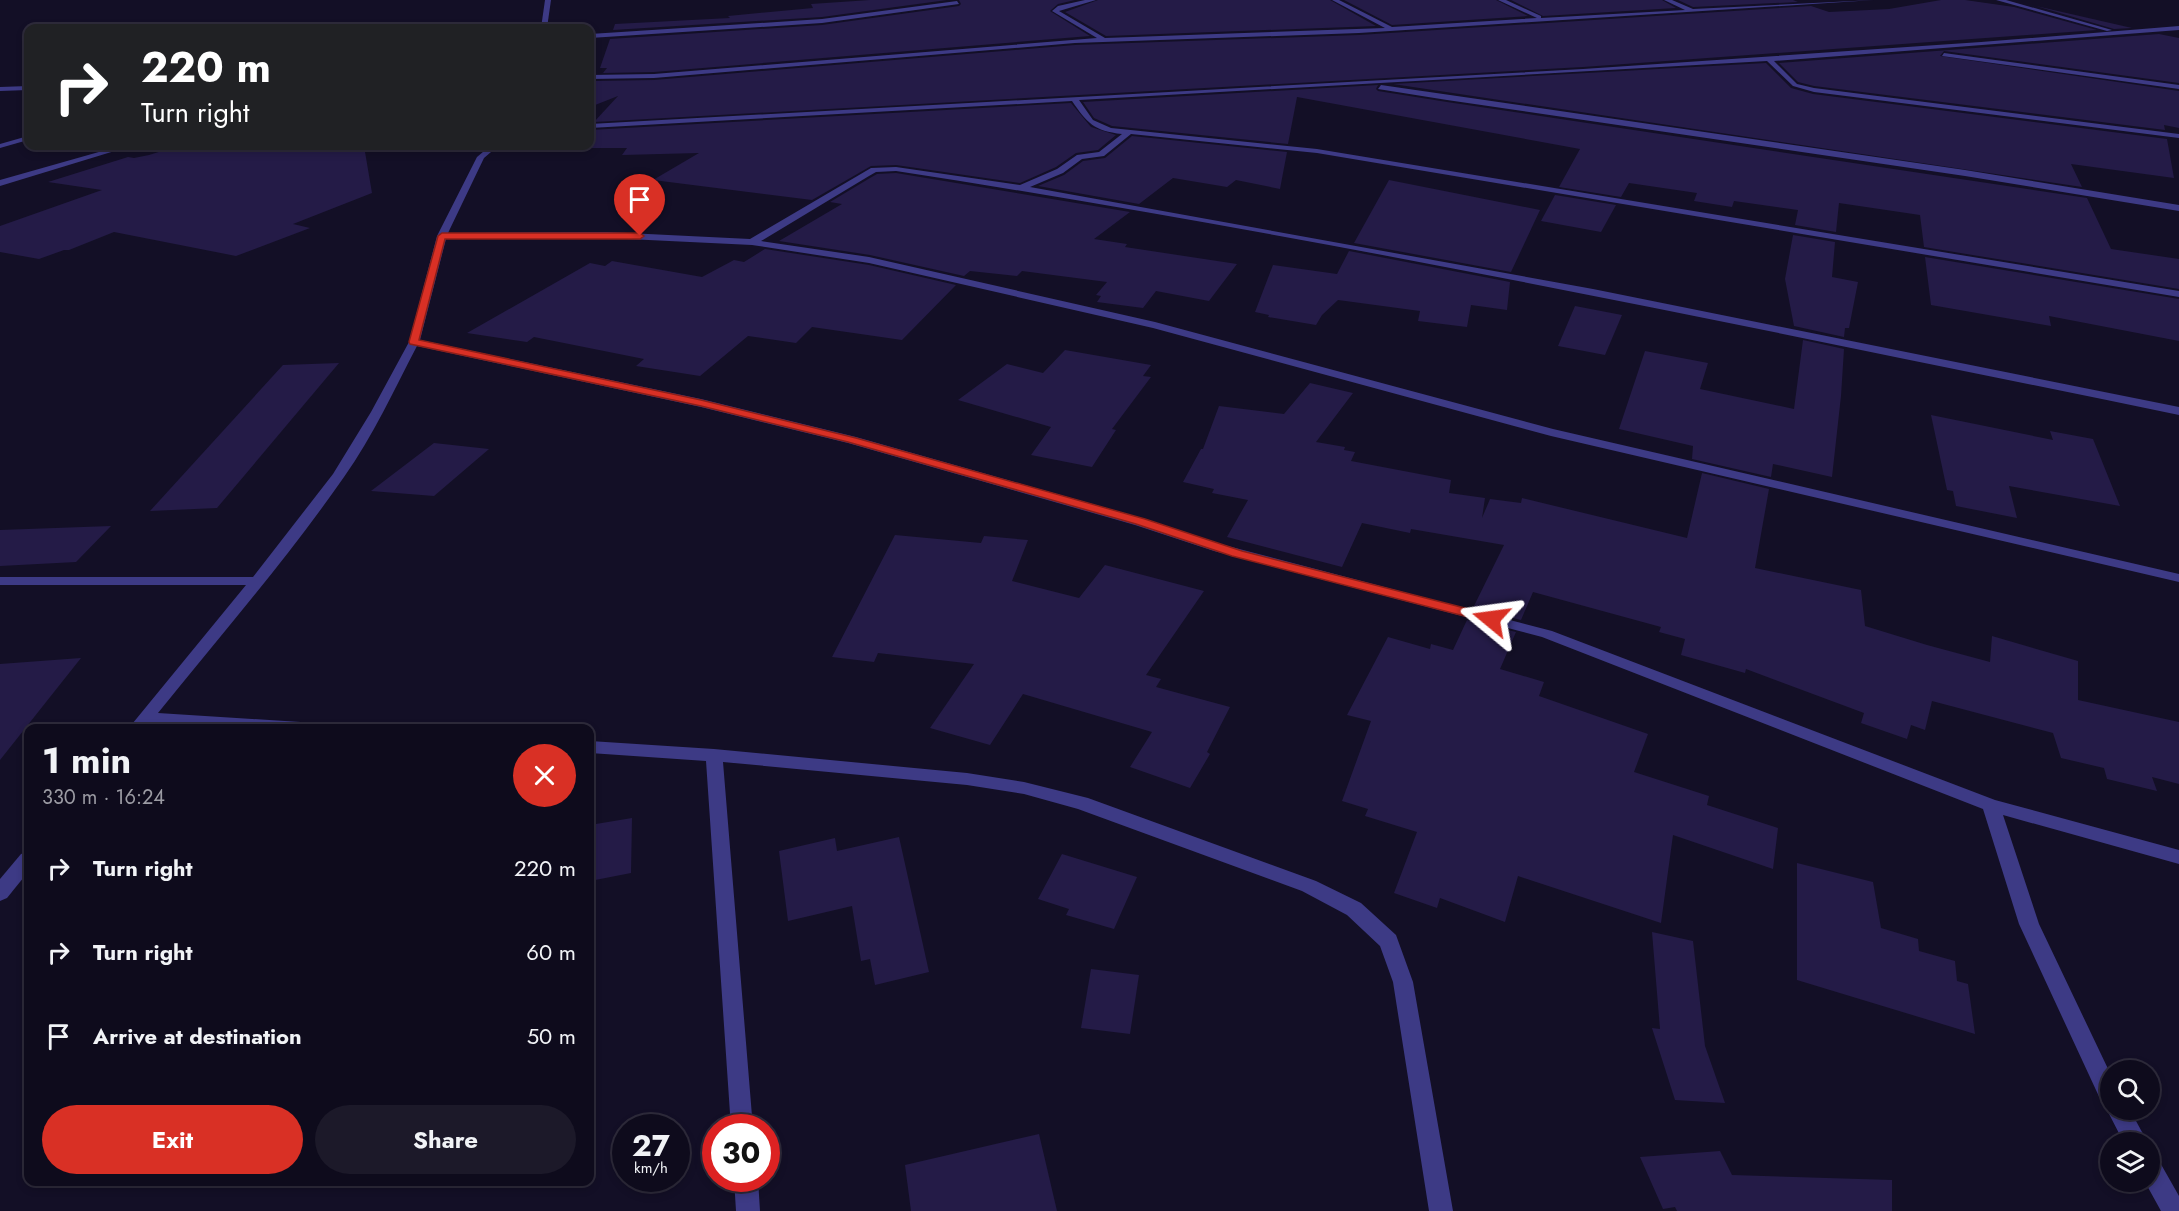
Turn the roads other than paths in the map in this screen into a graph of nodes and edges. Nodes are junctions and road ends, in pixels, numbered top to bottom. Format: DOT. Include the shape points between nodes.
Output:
graph roads {
  1 [pos="548,0"];
  2 [pos="1093,0"];
  3 [pos="1335,0"];
  4 [pos="1501,0"];
  5 [pos="1667,0"];
  6 [pos="1821,0"];
  7 [pos="1870,0"];
  8 [pos="1999,0"];
  9 [pos="957,3"];
  10 [pos="1830,3"];
  11 [pos="1697,12"];
  12 [pos="1542,19"];
  13 [pos="545,24"];
  14 [pos="1392,28"];
  15 [pos="2179,28"];
  16 [pos="2120,33"];
  17 [pos="594,36"];
  18 [pos="1104,40"];
  19 [pos="1917,50"];
  20 [pos="1769,60"];
  21 [pos="594,77"];
  22 [pos="1356,82"];
  23 [pos="2179,87"];
  24 [pos="24,88"];
  25 [pos="0,89"];
  26 [pos="1074,98"];
  27 [pos="594,126"];
  28 [pos="1128,133"];
  29 [pos="2179,136"];
  30 [pos="24,139"];
  31 [pos="0,146"];
  32 [pos="113,150"];
  33 [pos="489,150"];
  34 [pos="0,183"];
  35 [pos="1021,188"];
  36 [pos="2179,208"];
  37 [pos="442,236"];
  38 [pos="753,242"];
  39 [pos="2179,294"];
  40 [pos="414,342"];
  41 [pos="2179,411"];
  42 [pos="2179,578"];
  43 [pos="0,580"];
  44 [pos="257,580"];
  45 [pos="140,723"];
  46 [pos="169,724"];
  47 [pos="594,747"];
  48 [pos="714,756"];
  49 [pos="1991,805"];
  50 [pos="2179,857"];
  51 [pos="24,864"];
  52 [pos="0,893"];
  53 [pos="2100,1075"];
  54 [pos="741,1114"];
  55 [pos="2160,1185"];
  56 [pos="747,1192"];
  57 [pos="748,1211"];
  58 [pos="1441,1211"];
  59 [pos="2174,1211"];
  1 -- 13 [label="street"];
  2 -- 18 [label="street" via="1055,11"];
  3 -- 14 [label="street"];
  4 -- 12 [label="street"];
  5 -- 11 [label="street"];
  6 -- 10 [label="street"];
  7 -- 10 [label="street"];
  8 -- 16 [label="street"];
  9 -- 17 [label="street" via="822,21"];
  10 -- 11 [label="street"];
  11 -- 12 [label="street"];
  12 -- 14 [label="street"];
  14 -- 18 [label="street"];
  15 -- 16 [label="street"];
  16 -- 19 [label="street"];
  18 -- 21 [label="street" via="654,76"];
  19 -- 20 [label="street"];
  19 -- 23 [label="street"];
  20 -- 22 [label="street"];
  20 -- 29 [label="street" via="1795,85 1815,90"];
  22 -- 26 [label="street"];
  22 -- 36 [label="street"];
  24 -- 25 [label="street"];
  26 -- 27 [label="street"];
  26 -- 28 [label="street" via="1090,122"];
  28 -- 35 [label="street" via="1101,154 1080,157 1060,171"];
  28 -- 39 [label="street" via="1317,150"];
  30 -- 31 [label="street"];
  32 -- 34 [label="street"];
  33 -- 37 [label="street" via="481,157"];
  35 -- 38 [label="street" via="896,169 874,170"];
  35 -- 41 [label="street" via="1593,292"];
  37 -- 38 [label="street" via="607,235"];
  37 -- 40 [label="street"];
  38 -- 42 [label="street" via="869,260 1155,325 1551,432"];
  40 -- 44 [label="street" via="339,475"];
  40 -- 49 [label="street" via="701,403 852,440 1219,548 1547,634"];
  43 -- 44 [label="street"];
  44 -- 45 [label="street"];
  45 -- 46 [label="street"];
  47 -- 48 [label="street"];
  48 -- 54 [label="street"];
  48 -- 58 [label="street" via="967,779 1024,788 1082,803 1309,886 1354,909 1389,941 1403,982"];
  49 -- 50 [label="street"];
  49 -- 53 [label="street" via="2029,924"];
  51 -- 52 [label="street"];
  55 -- 59 [label="street"];
  56 -- 57 [label="street"];
}
